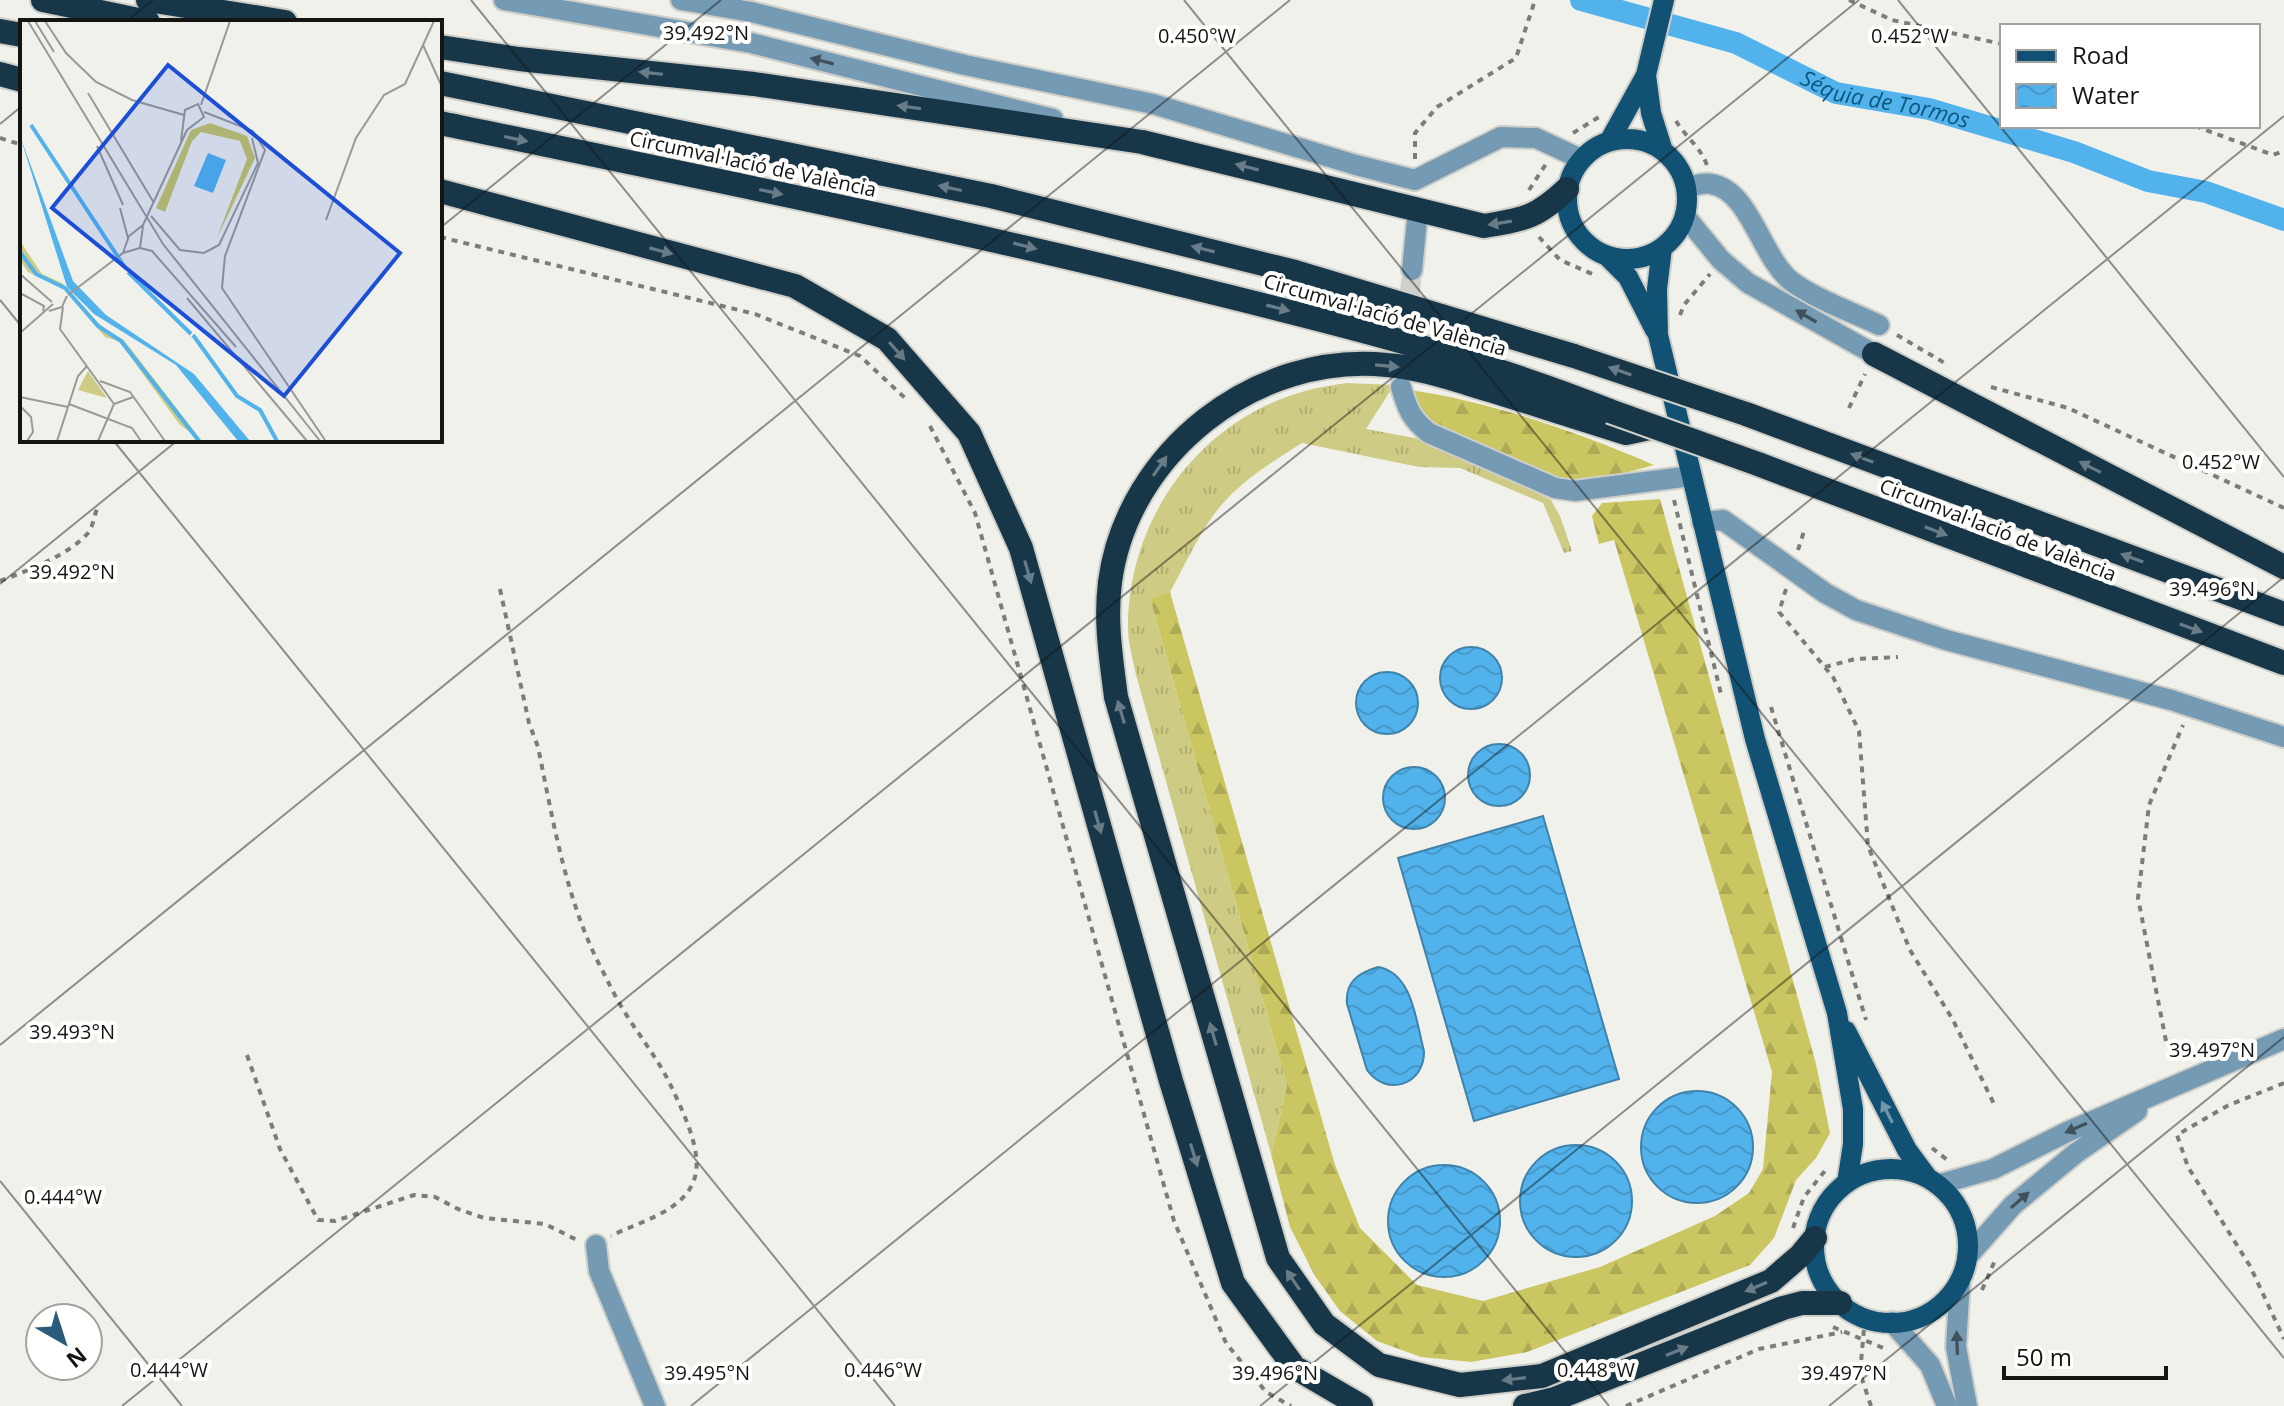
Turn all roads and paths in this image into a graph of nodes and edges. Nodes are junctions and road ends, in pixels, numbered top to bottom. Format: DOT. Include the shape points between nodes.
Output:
graph roads {
  1 [pos="43,0"];
  2 [pos="148,0"];
  3 [pos="504,0"];
  4 [pos="681,0"];
  5 [pos="1535,0"];
  6 [pos="1664,0"];
  7 [pos="1849,0"];
  8 [pos="138,20"];
  9 [pos="273,20"];
  10 [pos="0,31"];
  11 [pos="20,35"];
  12 [pos="2000,44"];
  13 [pos="442,47"];
  14 [pos="0,74"];
  15 [pos="1646,75"];
  16 [pos="20,79"];
  17 [pos="442,83"];
  18 [pos="1605,113"];
  19 [pos="1674,116"];
  20 [pos="442,123"];
  21 [pos="2200,128"];
  22 [pos="0,138"];
  23 [pos="1610,140"];
  24 [pos="1142,142"];
  25 [pos="20,144"];
  26 [pos="1559,148"];
  27 [pos="1662,148"];
  28 [pos="2284,151"];
  29 [pos="1581,159"];
  30 [pos="1415,180"];
  31 [pos="1711,183"];
  32 [pos="1687,187"];
  33 [pos="1567,189"];
  34 [pos="442,192"];
  35 [pos="1418,210"];
  36 [pos="1685,216"];
  37 [pos="1527,219"];
  38 [pos="442,237"];
  39 [pos="1662,248"];
  40 [pos="1608,257"];
  41 [pos="1721,260"];
  42 [pos="1412,270"];
  43 [pos="1605,279"];
  44 [pos="1676,324"];
  45 [pos="1879,325"];
  46 [pos="1658,335"];
  47 [pos="1874,354"];
  48 [pos="1952,367"];
  49 [pos="1978,384"];
  50 [pos="1401,387"];
  51 [pos="915,406"];
  52 [pos="1849,408"];
  53 [pos="925,416"];
  54 [pos="1607,418"];
  55 [pos="1681,478"];
  56 [pos="2284,508"];
  57 [pos="97,509"];
  58 [pos="1702,522"];
  59 [pos="2284,567"];
  60 [pos="1792,568"];
  61 [pos="0,581"];
  62 [pos="500,589"];
  63 [pos="2284,614"];
  64 [pos="1898,657"];
  65 [pos="2284,663"];
  66 [pos="1825,667"];
  67 [pos="1769,702"];
  68 [pos="1723,703"];
  69 [pos="2191,706"];
  70 [pos="2284,737"];
  71 [pos="1837,1013"];
  72 [pos="1871,1033"];
  73 [pos="2284,1039"];
  74 [pos="2166,1041"];
  75 [pos="247,1055"];
  76 [pos="2284,1083"];
  77 [pos="2174,1086"];
  78 [pos="1995,1106"];
  79 [pos="1924,1141"];
  80 [pos="1962,1160"];
  81 [pos="1831,1163"];
  82 [pos="1934,1181"];
  83 [pos="1847,1183"];
  84 [pos="1815,1238"];
  85 [pos="1788,1241"];
  86 [pos="596,1245"];
  87 [pos="2004,1248"];
  88 [pos="1967,1257"];
  89 [pos="1960,1280"];
  90 [pos="1977,1300"];
  91 [pos="1840,1303"];
  92 [pos="1865,1318"];
  93 [pos="1822,1321"];
  94 [pos="1892,1322"];
  95 [pos="1844,1331"];
  96 [pos="2284,1339"];
  97 [pos="1863,1340"];
  98 [pos="1900,1355"];
  99 [pos="655,1406"];
  100 [pos="1291,1406"];
  101 [pos="1361,1406"];
  102 [pos="1525,1406"];
  103 [pos="1626,1406"];
  104 [pos="1871,1406"];
  105 [pos="1947,1406"];
  106 [pos="1967,1406"];
  1 -- 8 [label="highway"];
  2 -- 9 [label="highway"];
  24 -- 3 [label="street, one-way" via="751,43"];
  4 -- 30 [label="street" via="1153,104"];
  5 -- 30 [label="path" via="1516,58 1437,107 1415,133"];
  6 -- 15 [label="main road"];
  7 -- 12 [label="path" via="1892,20"];
  10 -- 11 [label="highway"];
  24 -- 13 [label="highway, one-way" via="754,84"];
  14 -- 16 [label="highway"];
  15 -- 23 [label="main road"];
  15 -- 27 [label="main road"];
  63 -- 17 [label="highway, Circumval·lació de València, one-way, bridge" via="1746,414 1295,272 991,196"];
  18 -- 26 [label="path" via="1577,129"];
  19 -- 31 [label="path" via="1706,160"];
  20 -- 54 [label="highway, Circumval·lació de València, one-way" via="994,239 1279,308 1443,355"];
  21 -- 28 [label="path" via="2273,155"];
  22 -- 25 [label="path"];
  23 -- 27 [label="main road" via="1627,138"];
  23 -- 29 [label="main road"];
  35 -- 24 [label="highway, one-way"];
  26 -- 29 [label="street"];
  26 -- 30 [label="street" via="1536,138 1501,137"];
  26 -- 37 [label="path" via="1523,203"];
  27 -- 32 [label="main road"];
  29 -- 33 [label="main road"];
  31 -- 32 [label="street"];
  31 -- 45 [label="street" via="1730,191 1793,282"];
  32 -- 36 [label="main road"];
  33 -- 37 [label="highway"];
  33 -- 40 [label="main road" via="1576,230"];
  34 -- 101 [label="highway, one-way" via="795,286 887,339 969,433 1021,548 1233,1283 1294,1367"];
  37 -- 35 [label="highway, one-way" via="1484,226"];
  35 -- 42 [label="street"];
  36 -- 39 [label="main road" via="1677,234"];
  36 -- 41 [label="street"];
  37 -- 43 [label="path" via="1560,260"];
  38 -- 51 [label="path" via="755,314 860,356"];
  39 -- 40 [label="main road" via="1646,257"];
  39 -- 46 [label="main road"];
  40 -- 46 [label="main road" via="1628,277"];
  41 -- 44 [label="path" via="1684,305"];
  47 -- 41 [label="street, one-way" via="1748,283"];
  45 -- 48 [label="path"];
  46 -- 55 [label="main road"];
  47 -- 52 [label="path"];
  59 -- 47 [label="highway, one-way"];
  49 -- 56 [label="path" via="2068,408"];
  50 -- 55 [label="street" via="1407,410 1429,433 1555,488 1575,491"];
  53 -- 100 [label="path" via="975,513 1174,1221 1226,1343 1266,1392"];
  54 -- 65 [label="highway, Circumval·lació de València, one-way, bridge" via="1654,427 1758,464"];
  84 -- 54 [label="highway, one-way" via="1771,1281 1542,1376 1460,1385 1379,1365 1324,1324 1278,1258 1116,697 1108,617 1110,581 1125,523 1162,459 1207,418 1263,384 1322,366 1386,364"];
  55 -- 58 [label="main road"];
  55 -- 68 [label="path" via="1690,572"];
  57 -- 61 [label="path" via="90,531 69,548"];
  58 -- 60 [label="street" via="1723,520"];
  58 -- 71 [label="main road" via="1755,739"];
  60 -- 66 [label="path" via="1779,612"];
  60 -- 69 [label="street" via="1856,610 1946,640"];
  62 -- 86 [label="path" via="573,902 623,1009 663,1069 687,1121 697,1164 694,1182 682,1199"];
  64 -- 66 [label="path"];
  66 -- 78 [label="path" via="1859,731 1868,846 1910,950 1953,1020"];
  67 -- 72 [label="path"];
  69 -- 70 [label="street"];
  69 -- 74 [label="path" via="2149,805 2138,898"];
  82 -- 71 [label="main road, one-way" via="1907,1150"];
  71 -- 83 [label="main road" via="1853,1109"];
  73 -- 77 [label="street"];
  75 -- 86 [label="path" via="280,1149 318,1220 335,1221 414,1195 435,1197 484,1218 545,1224"];
  76 -- 96 [label="path" via="2227,1106 2177,1135 2188,1167 2250,1266"];
  77 -- 82 [label="street, one-way" via="1993,1169"];
  88 -- 77 [label="street, one-way" via="2013,1205 2076,1153"];
  79 -- 80 [label="path" via="1950,1162"];
  81 -- 85 [label="path" via="1804,1197"];
  82 -- 83 [label="main road" via="1887,1169"];
  82 -- 88 [label="main road" via="1950,1195 1965,1224"];
  83 -- 84 [label="main road" via="1831,1198"];
  84 -- 91 [label="main road" via="1817,1269"];
  86 -- 99 [label="street" via="599,1271"];
  87 -- 90 [label="path"];
  88 -- 89 [label="main road"];
  89 -- 94 [label="main road" via="1932,1311"];
  106 -- 89 [label="street, one-way" via="1956,1347"];
  91 -- 92 [label="main road"];
  102 -- 91 [label="highway, one-way" via="1555,1399 1783,1308"];
  92 -- 94 [label="main road"];
  92 -- 97 [label="path"];
  93 -- 95 [label="path"];
  94 -- 105 [label="street" via="1930,1365"];
  95 -- 97 [label="path"];
  95 -- 103 [label="path" via="1759,1349"];
  97 -- 98 [label="path"];
  97 -- 104 [label="path" via="1860,1373"];
}
